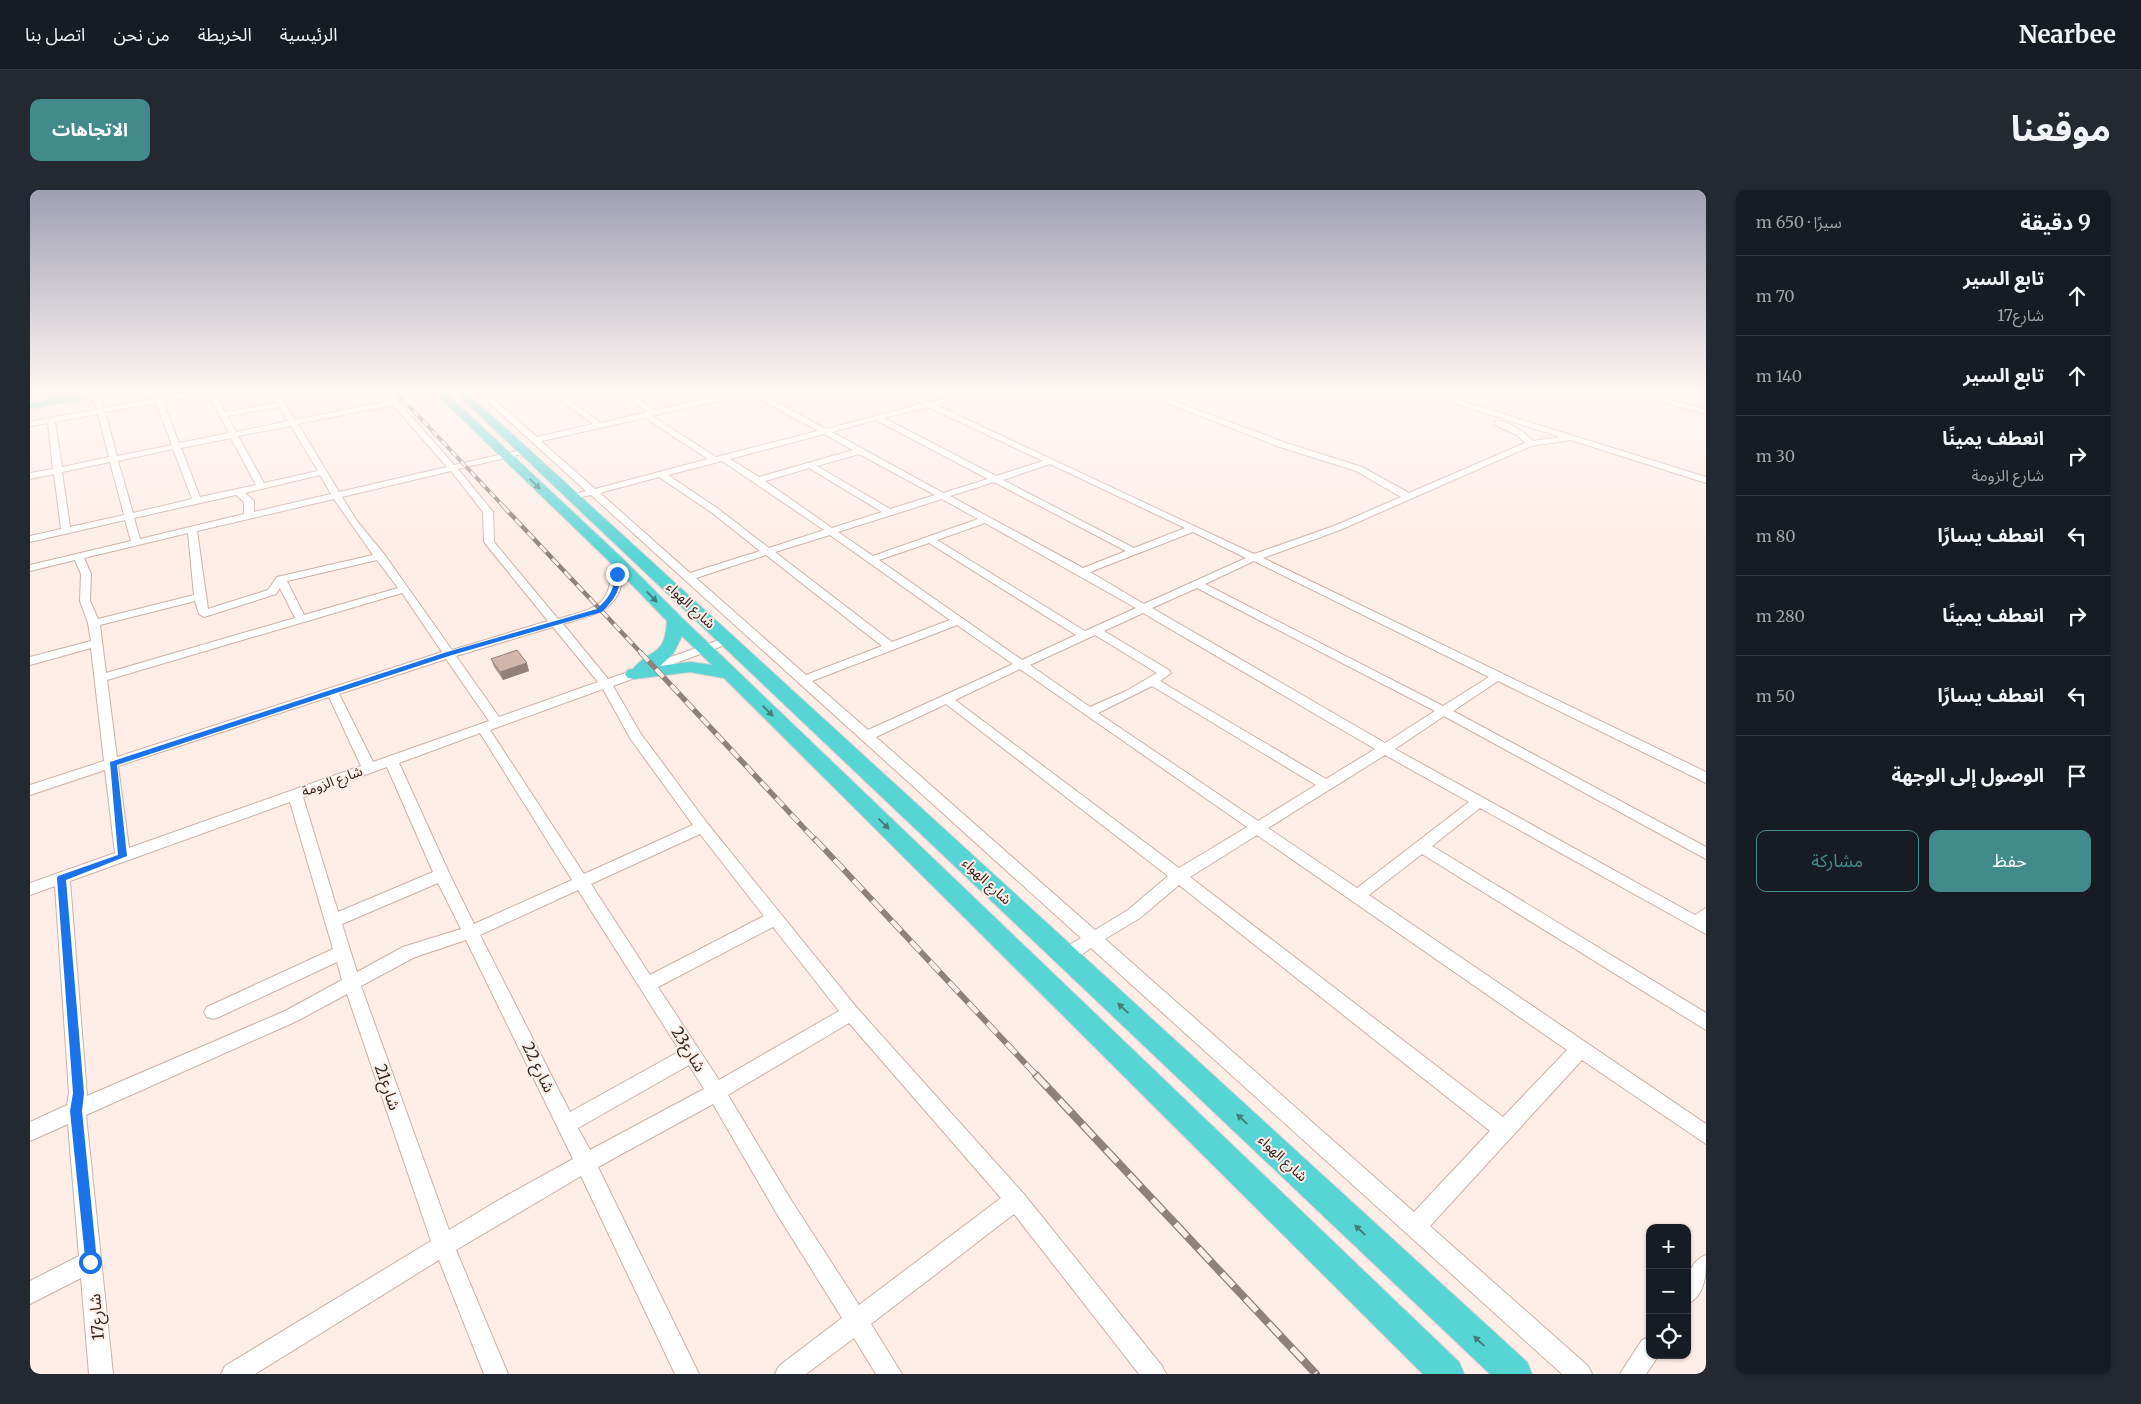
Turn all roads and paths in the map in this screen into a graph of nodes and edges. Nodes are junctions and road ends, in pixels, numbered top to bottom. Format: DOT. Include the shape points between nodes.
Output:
graph roads {
  1 [pos="55,445"];
  2 [pos="110,445"];
  3 [pos="180,445"];
  4 [pos="239,445"];
  5 [pos="307,445"];
  6 [pos="434,445"];
  7 [pos="516,445"];
  8 [pos="517,445"];
  9 [pos="518,445"];
  10 [pos="533,445"];
  11 [pos="698,445"];
  12 [pos="771,445"];
  13 [pos="849,445"];
  14 [pos="930,445"];
  15 [pos="1017,445"];
  16 [pos="1284,445"];
  17 [pos="1527,445"];
  18 [pos="1593,445"];
  19 [pos="176,446"];
  20 [pos="521,449"];
  21 [pos="860,451"];
  22 [pos="114,459"];
  23 [pos="719,459"];
  24 [pos="1052,461"];
  25 [pos="810,465"];
  26 [pos="453,467"];
  27 [pos="58,471"];
  28 [pos="324,472"];
  29 [pos="660,474"];
  30 [pos="30,476"];
  31 [pos="993,478"];
  32 [pos="758,480"];
  33 [pos="1706,480"];
  34 [pos="261,486"];
  35 [pos="237,492"];
  36 [pos="336,495"];
  37 [pos="583,495"];
  38 [pos="941,495"];
  39 [pos="1407,496"];
  40 [pos="197,501"];
  41 [pos="888,512"];
  42 [pos="130,516"];
  43 [pos="249,516"];
  44 [pos="985,520"];
  45 [pos="1192,528"];
  46 [pos="192,529"];
  47 [pos="66,530"];
  48 [pos="830,530"];
  49 [pos="30,539"];
  50 [pos="929,539"];
  51 [pos="136,543"];
  52 [pos="768,550"];
  53 [pos="1133,551"];
  54 [pos="79,556"];
  55 [pos="380,556"];
  56 [pos="1253,558"];
  57 [pos="871,560"];
  58 [pos="618,562"];
  59 [pos="30,568"];
  60 [pos="1082,572"];
  61 [pos="687,577"];
  62 [pos="281,579"];
  63 [pos="1197,584"];
  64 [pos="404,589"];
  65 [pos="197,597"];
  66 [pos="1144,608"];
  67 [pos="300,620"];
  68 [pos="675,620"];
  69 [pos="957,621"];
  70 [pos="94,623"];
  71 [pos="558,623"];
  72 [pos="1090,633"];
  73 [pos="729,640"];
  74 [pos="96,643"];
  75 [pos="892,647"];
  76 [pos="704,648"];
  77 [pos="449,654"];
  78 [pos="30,661"];
  79 [pos="1025,665"];
  80 [pos="634,674"];
  81 [pos="731,674"];
  82 [pos="1498,676"];
  83 [pos="101,678"];
  84 [pos="804,680"];
  85 [pos="1152,681"];
  86 [pos="606,684"];
  87 [pos="332,691"];
  88 [pos="948,700"];
  89 [pos="1444,711"];
  90 [pos="1089,712"];
  91 [pos="489,725"];
  92 [pos="866,736"];
  93 [pos="1385,749"];
  94 [pos="391,760"];
  95 [pos="112,764"];
  96 [pos="369,768"];
  97 [pos="1706,778"];
  98 [pos="1326,785"];
  99 [pos="30,790"];
  100 [pos="295,795"];
  101 [pos="1479,802"];
  102 [pos="1258,826"];
  103 [pos="702,827"];
  104 [pos="1421,846"];
  105 [pos="1706,854"];
  106 [pos="123,856"];
  107 [pos="442,875"];
  108 [pos="1179,876"];
  109 [pos="62,878"];
  110 [pos="582,882"];
  111 [pos="30,889"];
  112 [pos="1357,896"];
  113 [pos="775,918"];
  114 [pos="332,921"];
  115 [pos="1703,921"];
  116 [pos="472,932"];
  117 [pos="1093,940"];
  118 [pos="342,952"];
  119 [pos="1066,955"];
  120 [pos="352,984"];
  121 [pos="648,984"];
  122 [pos="214,1012"];
  123 [pos="851,1014"];
  124 [pos="1706,1022"];
  125 [pos="1581,1048"];
  126 [pos="692,1054"];
  127 [pos="716,1092"];
  128 [pos="76,1111"];
  129 [pos="567,1124"];
  130 [pos="1503,1129"];
  131 [pos="30,1132"];
  132 [pos="1706,1135"];
  133 [pos="585,1162"];
  134 [pos="1016,1200"];
  135 [pos="1415,1226"];
  136 [pos="442,1244"];
  137 [pos="90,1262"];
  138 [pos="30,1293"];
  139 [pos="859,1321"];
  140 [pos="1646,1354"];
  141 [pos="101,1374"];
  142 [pos="233,1374"];
  143 [pos="496,1374"];
  144 [pos="686,1374"];
  145 [pos="787,1374"];
  146 [pos="890,1374"];
  147 [pos="1154,1374"];
  148 [pos="1447,1374"];
  149 [pos="1515,1374"];
  150 [pos="1580,1374"];
  151 [pos="1632,1374"];
  1 -- 27 [label="street"];
  2 -- 22 [label="street"];
  3 -- 19 [label="street"];
  4 -- 34 [label="street"];
  5 -- 28 [label="street, شارع23"];
  6 -- 26 [label="street"];
  7 -- 20 [label="highway, شارع الهواء"];
  8 -- 20 [label="highway, شارع الهواء"];
  9 -- 20 [label="street"];
  10 -- 20 [label="street"];
  11 -- 23 [label="street"];
  12 -- 23 [label="street"];
  13 -- 21 [label="street"];
  14 -- 31 [label="street"];
  15 -- 24 [label="street"];
  16 -- 39 [label="street" via="1360,469"];
  17 -- 39 [label="street"];
  18 -- 33 [label="street"];
  19 -- 22 [label="street"];
  19 -- 40 [label="street"];
  20 -- 26 [label="street"];
  20 -- 37 [label="highway, شارع الهواء"];
  20 -- 58 [label="highway, شارع الهواء, one-way"];
  21 -- 25 [label="street"];
  21 -- 38 [label="street"];
  22 -- 27 [label="street"];
  22 -- 42 [label="street"];
  23 -- 29 [label="street"];
  23 -- 32 [label="street"];
  24 -- 31 [label="street"];
  24 -- 45 [label="street"];
  25 -- 32 [label="street"];
  25 -- 41 [label="street"];
  26 -- 36 [label="street"];
  26 -- 71 [label="street" via="488,512 489,542"];
  27 -- 30 [label="street"];
  27 -- 47 [label="street"];
  28 -- 34 [label="street"];
  28 -- 36 [label="street, شارع23"];
  29 -- 37 [label="street"];
  29 -- 52 [label="street"];
  31 -- 38 [label="street"];
  31 -- 53 [label="street"];
  32 -- 48 [label="street"];
  34 -- 35 [label="street"];
  35 -- 40 [label="street"];
  35 -- 43 [label="street" via="249,501"];
  36 -- 43 [label="street"];
  36 -- 55 [label="street, شارع23"];
  37 -- 61 [label="street"];
  37 -- 73 [label="highway, شارع الهواء"];
  38 -- 41 [label="street"];
  38 -- 44 [label="street"];
  39 -- 56 [label="street" via="1337,528"];
  40 -- 42 [label="street"];
  41 -- 48 [label="street"];
  42 -- 47 [label="street"];
  42 -- 51 [label="street"];
  43 -- 46 [label="street"];
  44 -- 50 [label="street"];
  44 -- 60 [label="street"];
  45 -- 53 [label="street"];
  45 -- 56 [label="street"];
  46 -- 51 [label="street"];
  46 -- 65 [label="street" via="199,562"];
  47 -- 49 [label="street"];
  48 -- 52 [label="street"];
  48 -- 57 [label="street"];
  50 -- 57 [label="street"];
  50 -- 72 [label="street"];
  51 -- 54 [label="street"];
  52 -- 61 [label="street"];
  52 -- 75 [label="street"];
  53 -- 60 [label="street"];
  54 -- 59 [label="street"];
  54 -- 70 [label="street" via="86,574 85,601"];
  55 -- 62 [label="street"];
  55 -- 64 [label="street, شارع23"];
  56 -- 63 [label="street"];
  56 -- 82 [label="street"];
  57 -- 69 [label="street"];
  58 -- 68 [label="highway, شارع الهواء, one-way"];
  58 -- 71 [label="street" via="618,584 607,604 586,615"];
  60 -- 66 [label="street"];
  61 -- 84 [label="street"];
  62 -- 65 [label="street" via="272,592 204,614"];
  62 -- 67 [label="street"];
  63 -- 66 [label="street"];
  63 -- 89 [label="street"];
  64 -- 67 [label="street"];
  64 -- 77 [label="street, شارع23"];
  65 -- 70 [label="street"];
  66 -- 72 [label="street"];
  66 -- 93 [label="street"];
  67 -- 83 [label="street"];
  68 -- 76 [label="highway, شارع الهواء"];
  68 -- 80 [label="highway" via="675,636 669,649"];
  69 -- 75 [label="street"];
  69 -- 79 [label="street"];
  70 -- 74 [label="street"];
  71 -- 77 [label="street"];
  71 -- 86 [label="street"];
  72 -- 79 [label="street"];
  72 -- 85 [label="street" via="1165,674"];
  73 -- 76 [label="street, شارع الزومة"];
  73 -- 119 [label="highway, شارع الهواء"];
  74 -- 78 [label="street"];
  74 -- 83 [label="street"];
  75 -- 84 [label="street"];
  76 -- 80 [label="street, شارع الزومة"];
  76 -- 81 [label="highway, شارع الهواء"];
  77 -- 87 [label="street"];
  77 -- 91 [label="street, شارع23"];
  79 -- 88 [label="street"];
  79 -- 90 [label="street"];
  80 -- 81 [label="highway" via="690,667"];
  80 -- 86 [label="street, شارع الزومة"];
  81 -- 148 [label="highway, شارع الهواء, one-way"];
  82 -- 89 [label="street"];
  82 -- 97 [label="street"];
  83 -- 95 [label="street"];
  84 -- 92 [label="street"];
  85 -- 90 [label="street"];
  85 -- 98 [label="street"];
  86 -- 91 [label="street, شارع الزومة"];
  86 -- 103 [label="street" via="635,734"];
  87 -- 95 [label="street"];
  87 -- 96 [label="street"];
  88 -- 92 [label="street"];
  88 -- 108 [label="street"];
  89 -- 93 [label="street"];
  89 -- 105 [label="street"];
  90 -- 102 [label="street"];
  91 -- 94 [label="street, شارع الزومة"];
  91 -- 110 [label="street, شارع23"];
  92 -- 117 [label="street"];
  93 -- 98 [label="street"];
  93 -- 101 [label="street"];
  94 -- 96 [label="street, شارع الزومة"];
  94 -- 107 [label="street, شارع 22"];
  95 -- 99 [label="street"];
  95 -- 106 [label="street"];
  96 -- 100 [label="street, شارع الزومة"];
  98 -- 102 [label="street"];
  100 -- 106 [label="street, شارع الزومة"];
  100 -- 114 [label="street, شارع21"];
  101 -- 104 [label="street"];
  101 -- 115 [label="street"];
  102 -- 108 [label="street"];
  102 -- 112 [label="street"];
  103 -- 110 [label="street"];
  103 -- 113 [label="street"];
  104 -- 112 [label="street"];
  104 -- 124 [label="street"];
  106 -- 109 [label="street, شارع الزومة"];
  107 -- 114 [label="street"];
  107 -- 116 [label="street, شارع 22"];
  108 -- 117 [label="street" via="1134,914"];
  108 -- 130 [label="street"];
  109 -- 111 [label="street, شارع الزومة"];
  109 -- 128 [label="street, شارع17" via="78,1093"];
  110 -- 116 [label="street"];
  110 -- 121 [label="street, شارع23"];
  112 -- 125 [label="street"];
  113 -- 121 [label="street"];
  113 -- 123 [label="street"];
  114 -- 118 [label="street, شارع21"];
  116 -- 120 [label="street" via="409,952"];
  116 -- 129 [label="street, شارع 22"];
  117 -- 119 [label="street"];
  117 -- 135 [label="street"];
  118 -- 120 [label="street, شارع21"];
  118 -- 122 [label="street"];
  149 -- 119 [label="highway, شارع الهواء, one-way"];
  120 -- 128 [label="street" via="291,1016"];
  120 -- 136 [label="street, شارع21"];
  121 -- 126 [label="street, شارع23"];
  123 -- 127 [label="street"];
  123 -- 134 [label="street"];
  125 -- 130 [label="street"];
  125 -- 132 [label="street"];
  126 -- 127 [label="street, شارع23"];
  126 -- 129 [label="street"];
  127 -- 133 [label="street"];
  127 -- 139 [label="street, شارع23" via="784,1207"];
  128 -- 131 [label="street"];
  128 -- 137 [label="street, شارع17"];
  129 -- 133 [label="street, شارع 22"];
  130 -- 135 [label="street"];
  133 -- 136 [label="street"];
  133 -- 144 [label="street, شارع 22"];
  134 -- 139 [label="street"];
  134 -- 147 [label="street"];
  135 -- 150 [label="street"];
  136 -- 142 [label="street"];
  136 -- 143 [label="street, شارع21"];
  137 -- 138 [label="street"];
  137 -- 141 [label="street, شارع17"];
  139 -- 145 [label="street"];
  139 -- 146 [label="street, شارع23"];
  140 -- 151 [label="street"];
}
